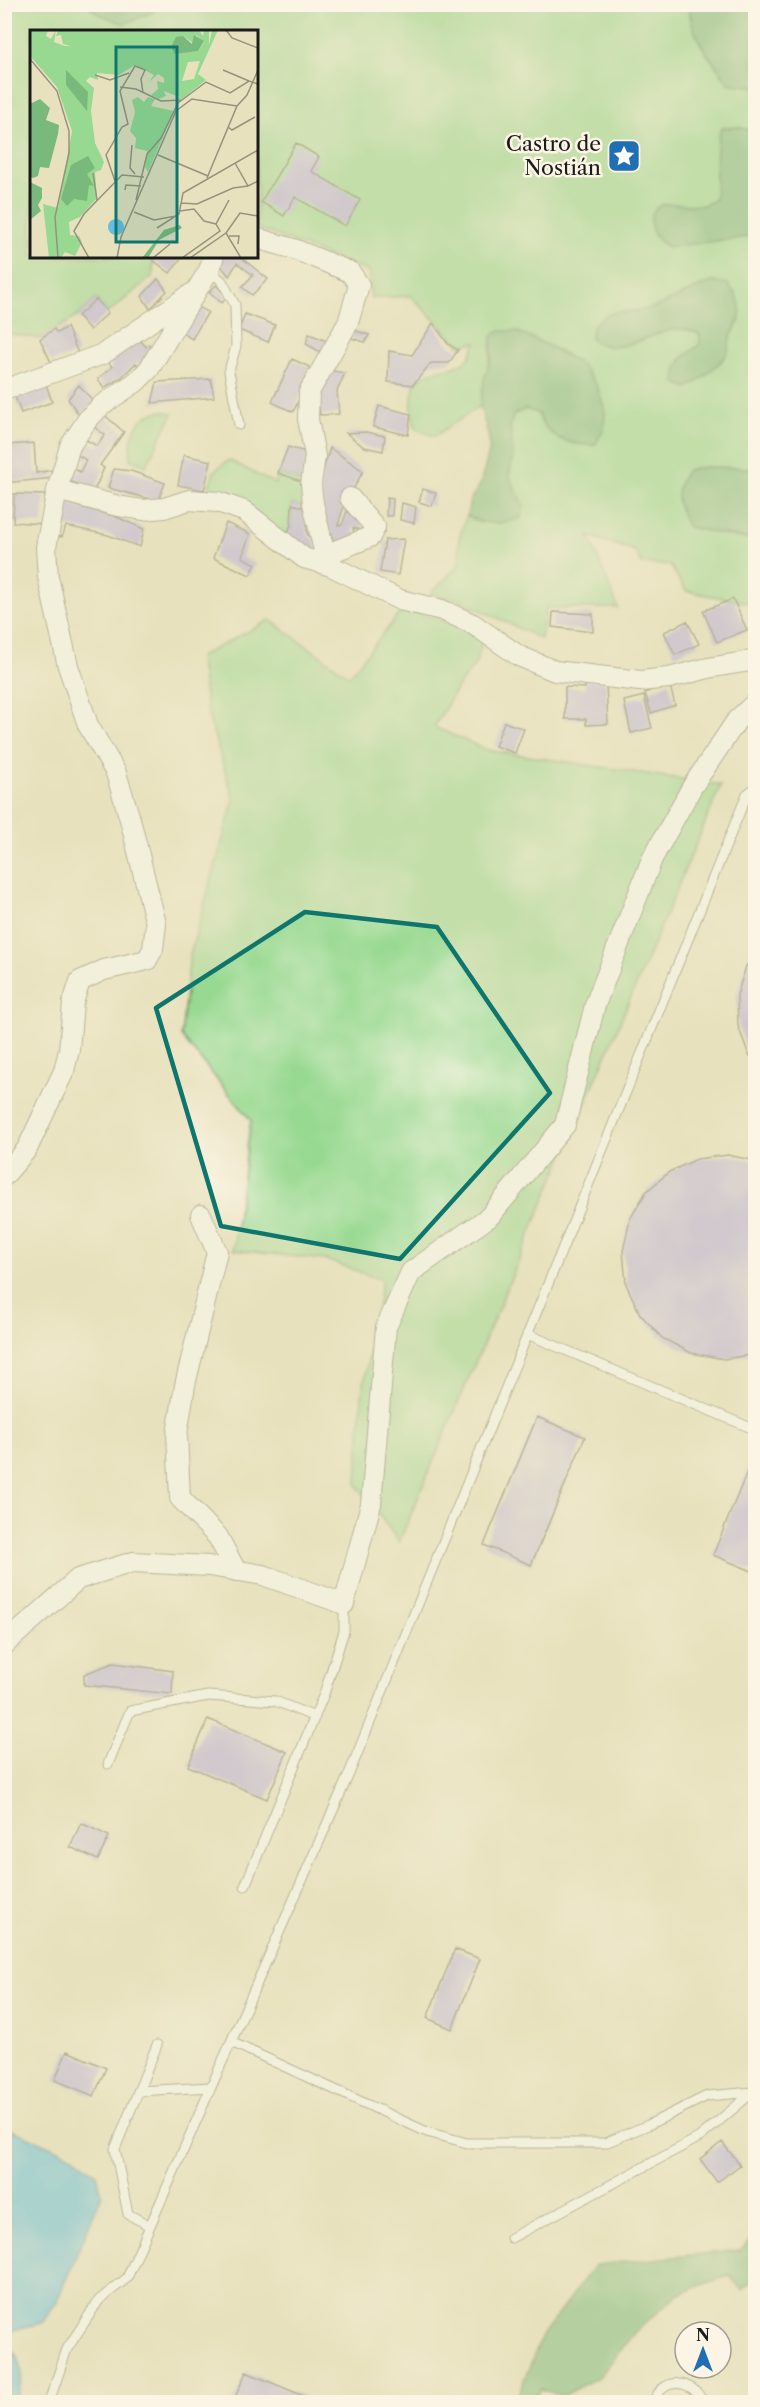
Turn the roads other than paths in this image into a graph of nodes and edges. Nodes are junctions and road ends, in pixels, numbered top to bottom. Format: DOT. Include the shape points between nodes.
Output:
graph roads {
  1 [pos="258,239"];
  2 [pos="212,263"];
  3 [pos="199,289"];
  4 [pos="4,390"];
  5 [pos="239,425"];
  6 [pos="57,490"];
  7 [pos="350,498"];
  8 [pos="328,561"];
  9 [pos="756,660"];
  10 [pos="756,702"];
  11 [pos="756,787"];
  12 [pos="4,1176"];
  13 [pos="201,1215"];
  14 [pos="527,1334"];
  15 [pos="756,1430"];
  16 [pos="237,1570"];
  17 [pos="344,1604"];
  18 [pos="4,1645"];
  19 [pos="315,1717"];
  20 [pos="108,1764"];
  21 [pos="245,1886"];
  22 [pos="231,2043"];
  23 [pos="157,2045"];
  24 [pos="211,2087"];
  25 [pos="138,2091"];
  26 [pos="754,2091"];
  27 [pos="150,2226"];
  28 [pos="511,2238"];
  29 [pos="50,2403"];
  30 [pos="654,2403"];
  31 [pos="702,2403"];
  1 -- 8 [label="street" via="350,272 359,285 348,323 309,392 308,418 315,456 312,503"];
  2 -- 3 [label="street"];
  2 -- 5 [label="lane" via="235,305 236,346 229,370"];
  3 -- 4 [label="street" via="103,354"];
  3 -- 6 [label="street" via="149,369 88,419 70,447"];
  6 -- 8 [label="street" via="144,510 189,500 218,502 244,510 304,558"];
  6 -- 12 [label="street" via="46,547 48,577 68,666 88,725 116,773 156,924 153,949 147,960 104,970 80,981 72,1003 64,1071 27,1149"];
  7 -- 8 [label="street" via="375,527 370,537"];
  8 -- 9 [label="street" via="400,600 442,610 473,624 519,656 555,670 640,681"];
  10 -- 17 [label="street" via="737,720 692,787 652,859 595,1005 565,1125 489,1218 411,1272 386,1327 371,1504"];
  11 -- 14 [label="lane" via="747,794"];
  13 -- 16 [label="street" via="217,1252 177,1434 180,1498 218,1537"];
  14 -- 15 [label="lane"];
  14 -- 22 [label="lane" via="349,1774"];
  16 -- 17 [label="street" via="263,1575"];
  16 -- 18 [label="street" via="133,1562 78,1579"];
  17 -- 19 [label="lane" via="344,1631"];
  19 -- 20 [label="lane" via="275,1701 208,1696 130,1711"];
  19 -- 21 [label="lane"];
  22 -- 24 [label="lane"];
  22 -- 26 [label="lane" via="427,2132 467,2143 605,2143 707,2096"];
  23 -- 25 [label="lane"];
  24 -- 25 [label="lane"];
  24 -- 27 [label="lane"];
  25 -- 27 [label="lane" via="115,2150 128,2214"];
  26 -- 28 [label="lane" via="700,2137"];
  27 -- 29 [label="lane" via="127,2278 99,2300 67,2349"];
  30 -- 31 [label="lane" via="659,2391 675,2383 694,2389"];
}
